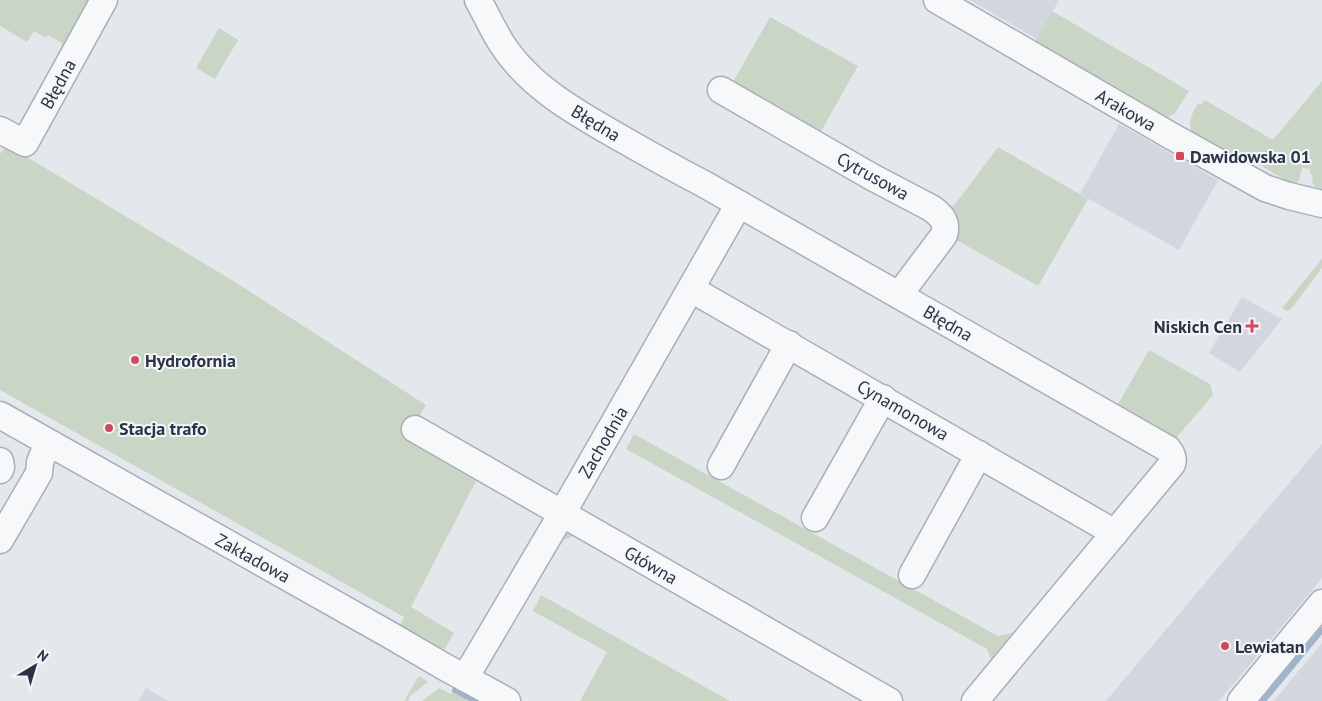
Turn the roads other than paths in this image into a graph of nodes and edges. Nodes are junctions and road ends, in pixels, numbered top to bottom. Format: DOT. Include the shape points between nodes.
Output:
graph roads {
  1 [pos="104,0"];
  2 [pos="478,0"];
  3 [pos="937,0"];
  4 [pos="721,90"];
  5 [pos="0,130"];
  6 [pos="739,204"];
  7 [pos="1322,204"];
  8 [pos="691,288"];
  9 [pos="900,295"];
  10 [pos="789,344"];
  11 [pos="883,398"];
  12 [pos="0,416"];
  13 [pos="415,429"];
  14 [pos="48,443"];
  15 [pos="979,454"];
  16 [pos="0,461"];
  17 [pos="721,466"];
  18 [pos="0,470"];
  19 [pos="562,514"];
  20 [pos="816,518"];
  21 [pos="1115,533"];
  22 [pos="0,540"];
  23 [pos="912,575"];
  24 [pos="1322,603"];
  25 [pos="465,678"];
  26 [pos="507,701"];
  27 [pos="888,701"];
  28 [pos="975,701"];
  29 [pos="1241,701"];
  1 -- 5 [label="street, Błędna" via="25,143"];
  2 -- 6 [label="street, Błędna" via="502,44 523,69 558,101"];
  3 -- 7 [label="street, Arakowa" via="1264,188"];
  4 -- 9 [label="street, Cytrusowa" via="938,213 944,221 944,235"];
  6 -- 8 [label="street, Zachodnia"];
  6 -- 9 [label="street, Błędna"];
  8 -- 10 [label="street, Cynamonowa"];
  8 -- 19 [label="street, Zachodnia"];
  9 -- 21 [label="street, Błędna" via="1172,453 1172,464"];
  10 -- 11 [label="street, Cynamonowa"];
  10 -- 17 [label="street"];
  11 -- 15 [label="street, Cynamonowa"];
  11 -- 20 [label="street"];
  12 -- 14 [label="street, Zakładowa"];
  13 -- 19 [label="street, Główna"];
  14 -- 22 [label="street" via="39,473"];
  14 -- 25 [label="street, Zakładowa"];
  15 -- 21 [label="street, Cynamonowa"];
  15 -- 23 [label="street"];
  16 -- 18 [label="street"];
  19 -- 25 [label="street, Zachodnia"];
  19 -- 27 [label="street, Główna"];
  21 -- 28 [label="street, Błędna"];
  24 -- 29 [label="street"];
  25 -- 26 [label="street, Zakładowa"];
}
